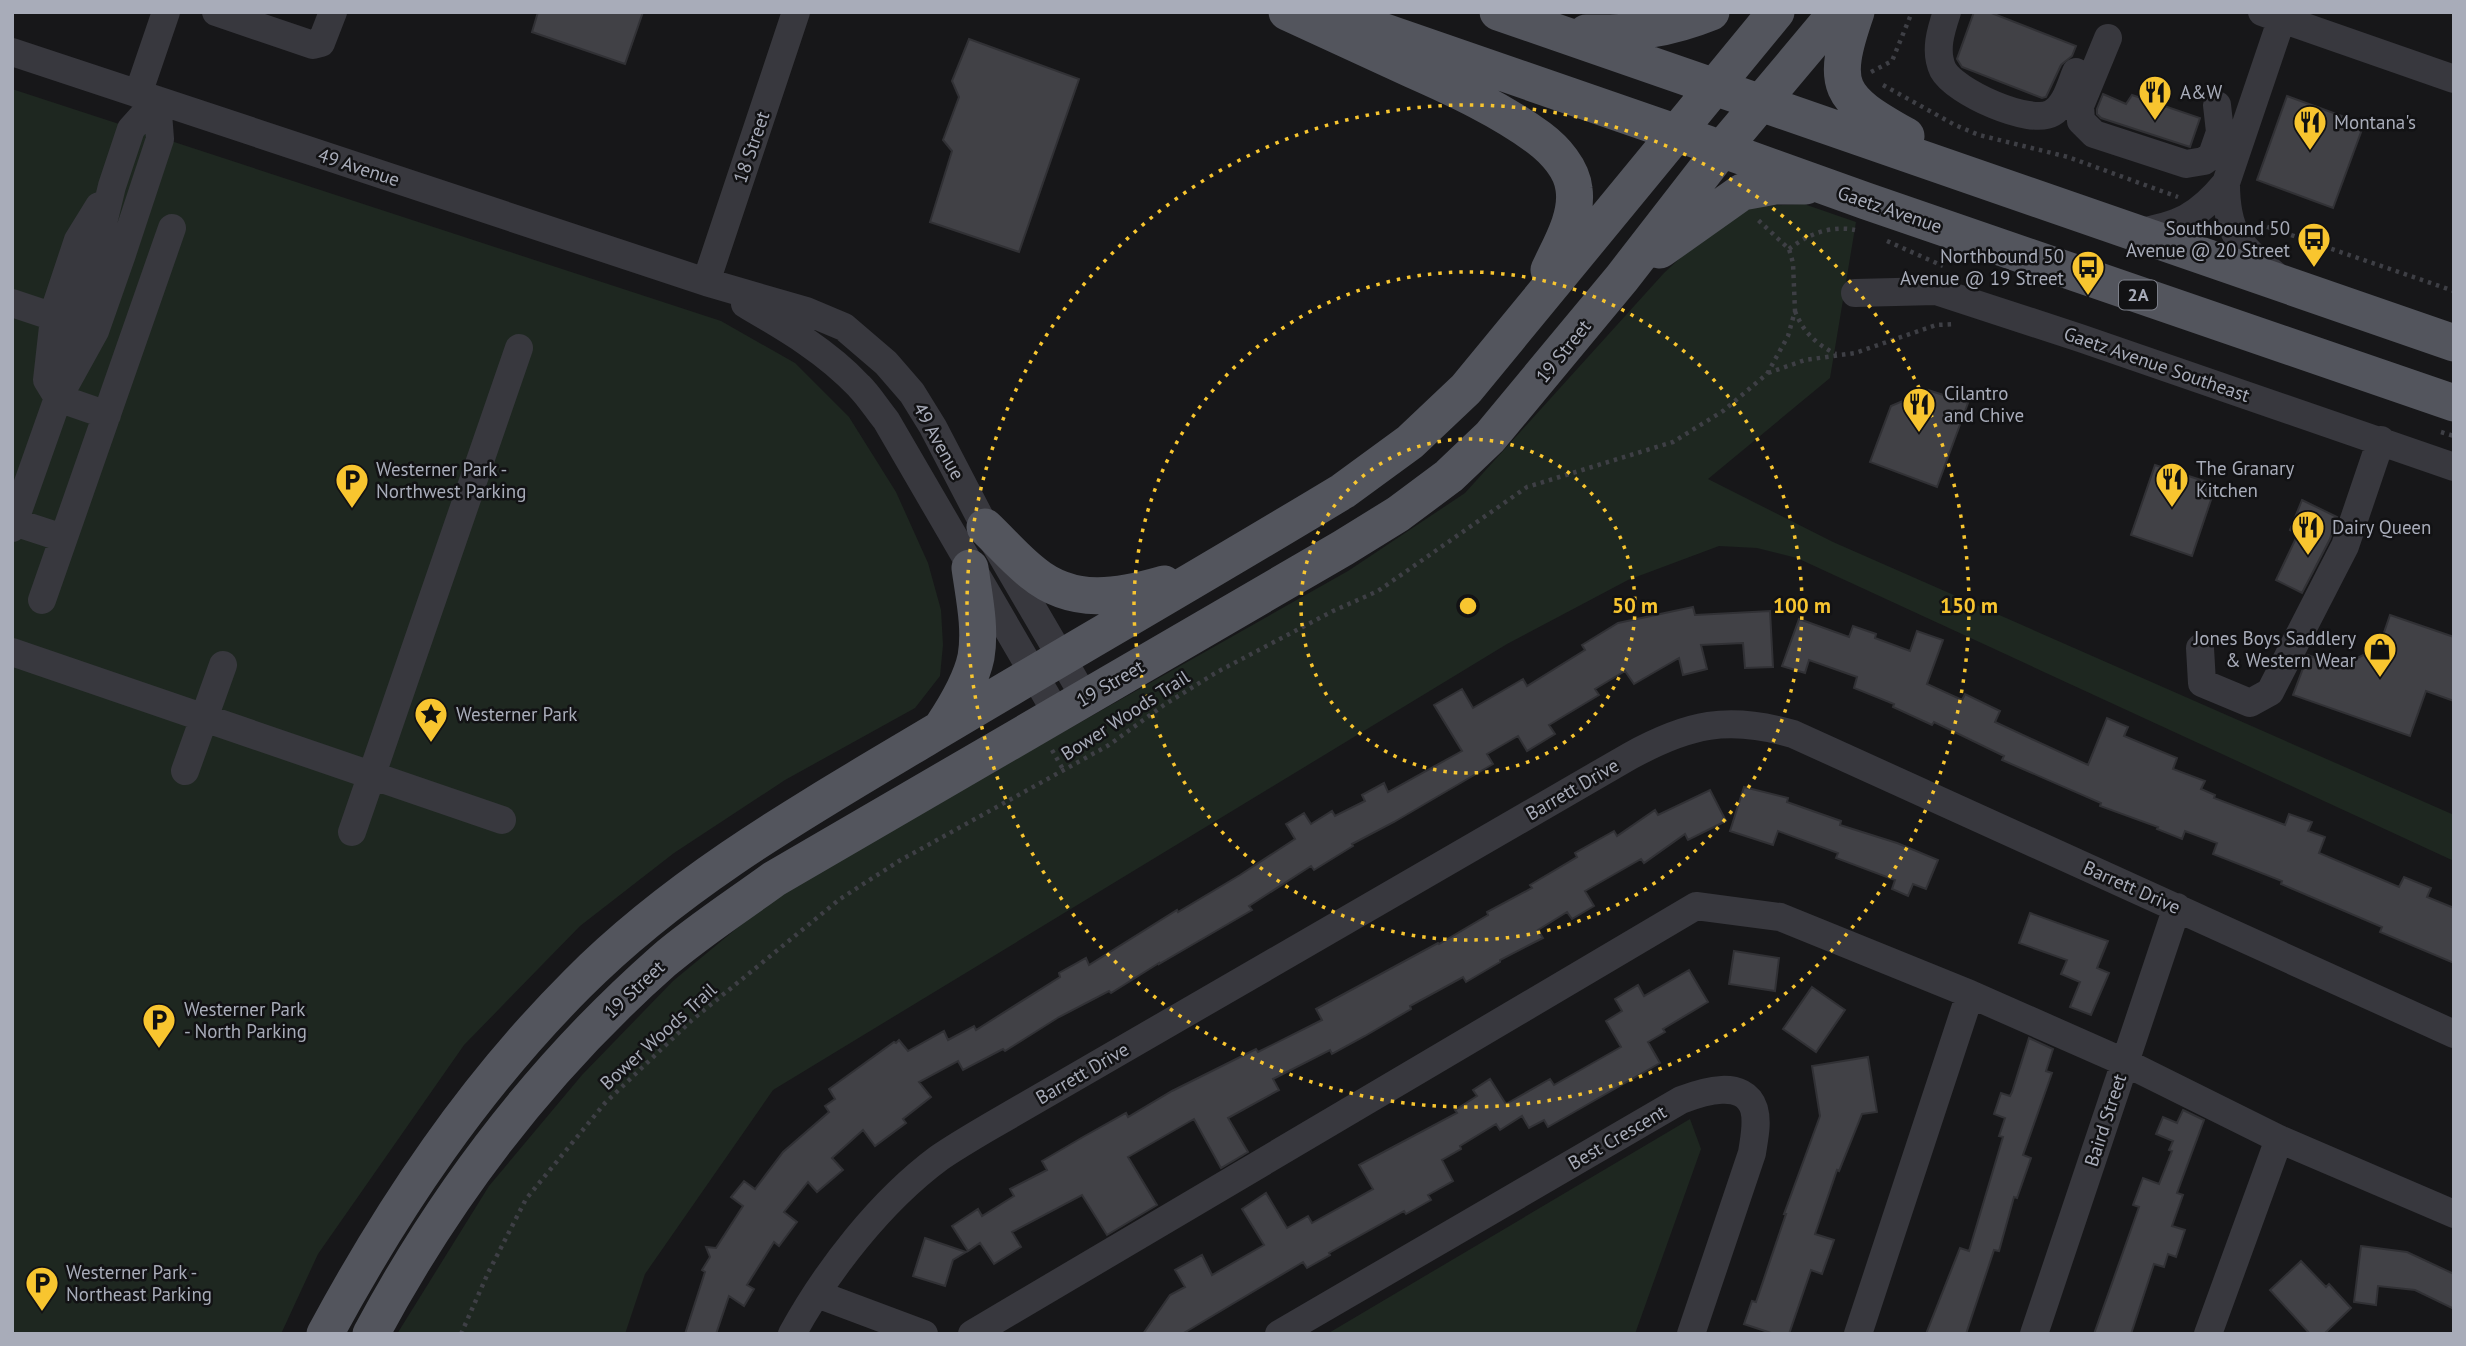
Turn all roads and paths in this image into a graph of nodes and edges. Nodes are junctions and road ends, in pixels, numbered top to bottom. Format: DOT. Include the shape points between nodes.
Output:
graph roads {
  1 [pos="166,12"];
  2 [pos="333,12"];
  3 [pos="796,12"];
  4 [pos="1287,12"];
  5 [pos="1327,12"];
  6 [pos="1497,12"];
  7 [pos="1711,12"];
  8 [pos="1776,12"];
  9 [pos="1837,12"];
  10 [pos="1856,12"];
  11 [pos="1912,12"];
  12 [pos="1947,12"];
  13 [pos="228,14"];
  14 [pos="2276,15"];
  15 [pos="282,23"];
  16 [pos="1554,32"];
  17 [pos="12,52"];
  18 [pos="1862,76"];
  19 [pos="2454,79"];
  20 [pos="1872,80"];
  21 [pos="1714,87"];
  22 [pos="148,97"];
  23 [pos="1761,104"];
  24 [pos="2217,105"];
  25 [pos="1676,133"];
  26 [pos="1722,149"];
  27 [pos="1970,174"];
  28 [pos="2226,183"];
  29 [pos="1824,186"];
  30 [pos="2183,199"];
  31 [pos="1754,212"];
  32 [pos="2250,222"];
  33 [pos="172,228"];
  34 [pos="2135,233"];
  35 [pos="113,278"];
  36 [pos="1622,278"];
  37 [pos="706,282"];
  38 [pos="2288,286"];
  39 [pos="150,290"];
  40 [pos="2454,291"];
  41 [pos="1855,293"];
  42 [pos="12,303"];
  43 [pos="1795,311"];
  44 [pos="1529,312"];
  45 [pos="73,324"];
  46 [pos="1960,324"];
  47 [pos="2454,343"];
  48 [pos="519,348"];
  49 [pos="1836,355"];
  50 [pos="1768,373"];
  51 [pos="58,398"];
  52 [pos="2454,402"];
  53 [pos="107,415"];
  54 [pos="2381,440"];
  55 [pos="2454,467"];
  56 [pos="13,525"];
  57 [pos="985,527"];
  58 [pos="64,538"];
  59 [pos="970,568"];
  60 [pos="1212,570"];
  61 [pos="42,600"];
  62 [pos="2200,648"];
  63 [pos="12,652"];
  64 [pos="223,665"];
  65 [pos="1048,667"];
  66 [pos="204,717"];
  67 [pos="1064,719"];
  68 [pos="940,730"];
  69 [pos="185,771"];
  70 [pos="1064,771"];
  71 [pos="372,775"];
  72 [pos="502,820"];
  73 [pos="352,832"];
  74 [pos="2177,907"];
  75 [pos="1970,994"];
  76 [pos="2454,1034"];
  77 [pos="2124,1062"];
  78 [pos="2279,1139"];
  79 [pos="2454,1214"];
  80 [pos="817,1294"];
  81 [pos="325,1334"];
  82 [pos="371,1334"];
  83 [pos="461,1334"];
  84 [pos="792,1334"];
  85 [pos="924,1334"];
  86 [pos="972,1334"];
  87 [pos="1279,1334"];
  88 [pos="1691,1334"];
  89 [pos="1858,1334"];
  90 [pos="2034,1334"];
  91 [pos="2208,1334"];
  1 -- 22 [label="street"];
  2 -- 15 [label="street" via="321,43 313,45"];
  3 -- 37 [label="street, 18 Street"];
  4 -- 44 [label="main road" via="1501,114 1558,156 1570,172 1572,212"];
  5 -- 25 [label="main road, Gaetz Avenue"];
  6 -- 16 [label="main road"];
  7 -- 16 [label="main road" via="1687,22 1625,34"];
  8 -- 21 [label="main road"];
  9 -- 23 [label="main road, 19 Street"];
  10 -- 27 [label="main road" via="1841,78 1852,98 1868,115"];
  11 -- 18 [label="path" via="1892,61"];
  12 -- 24 [label="street" via="1939,55 1952,81 1975,95 2036,118 2064,102 2100,33 2080,106 2081,121 2095,134 2195,164 2212,155 2220,132"];
  13 -- 15 [label="street"];
  14 -- 19 [label="street"];
  14 -- 28 [label="street"];
  16 -- 21 [label="main road"];
  17 -- 22 [label="street, 49 Avenue"];
  20 -- 30 [label="path" via="1979,135 2068,157"];
  21 -- 23 [label="main road"];
  21 -- 25 [label="main road"];
  22 -- 35 [label="street" via="160,139"];
  22 -- 37 [label="street, 49 Avenue"];
  22 -- 45 [label="street" via="131,129 112,186 78,240"];
  23 -- 26 [label="main road, 19 Street"];
  23 -- 27 [label="main road"];
  25 -- 26 [label="main road, Gaetz Avenue / 2A"];
  25 -- 44 [label="main road"];
  26 -- 29 [label="main road, Gaetz Avenue / 2A"];
  26 -- 36 [label="main road, 19 Street"];
  27 -- 34 [label="main road"];
  28 -- 34 [label="street" via="2186,220"];
  28 -- 38 [label="street" via="2228,212 2239,242"];
  29 -- 36 [label="main road" via="1775,186 1742,192"];
  29 -- 52 [label="main road, Gaetz Avenue / 2A"];
  31 -- 43 [label="path, Bower Woods Trail" via="1789,249"];
  32 -- 40 [label="path"];
  33 -- 39 [label="street"];
  34 -- 38 [label="main road"];
  35 -- 39 [label="street"];
  35 -- 45 [label="street"];
  36 -- 67 [label="main road, 19 Street" via="1511,415 1449,476 1398,514"];
  37 -- 57 [label="street, 49 Avenue" via="806,311 844,327 866,345 912,393"];
  37 -- 59 [label="street, 49 Avenue" via="805,339 862,388 886,420"];
  38 -- 47 [label="main road"];
  39 -- 53 [label="street"];
  41 -- 54 [label="street, Gaetz Avenue Southeast" via="1936,291"];
  42 -- 45 [label="street"];
  43 -- 49 [label="path" via="1810,337"];
  43 -- 50 [label="path, Bower Woods Trail" via="1788,336"];
  44 -- 60 [label="main road" via="1466,389 1410,442 1343,491"];
  45 -- 51 [label="street"];
  45 -- 51 [label="street" via="47,380"];
  46 -- 49 [label="path" via="1936,324 1855,353"];
  48 -- 71 [label="street"];
  49 -- 50 [label="path"];
  50 -- 70 [label="path, Bower Woods Trail" via="1723,411 1673,442 1527,486 1378,591 1217,672"];
  51 -- 53 [label="street"];
  51 -- 56 [label="street"];
  53 -- 58 [label="street"];
  54 -- 55 [label="street, Gaetz Avenue Southeast"];
  54 -- 62 [label="street" via="2345,546 2270,692 2250,703 2202,683"];
  56 -- 58 [label="street"];
  57 -- 60 [label="main road" via="1033,573 1056,586 1092,596 1126,594"];
  57 -- 65 [label="street, 49 Avenue"];
  58 -- 61 [label="street"];
  59 -- 65 [label="street, 49 Avenue"];
  59 -- 68 [label="main road" via="977,626 975,657"];
  60 -- 65 [label="main road"];
  63 -- 66 [label="street"];
  64 -- 66 [label="street"];
  65 -- 67 [label="street, 49 Avenue"];
  65 -- 68 [label="main road"];
  66 -- 69 [label="street"];
  66 -- 71 [label="street"];
  67 -- 70 [label="path"];
  67 -- 82 [label="main road, 19 Street" via="774,879 664,960 584,1037 487,1151 446,1206"];
  68 -- 81 [label="main road" via="719,866 644,923 578,983 459,1119 376,1243"];
  70 -- 83 [label="path, Bower Woods Trail" via="840,899 692,1020 605,1103 526,1199"];
  71 -- 72 [label="street"];
  71 -- 73 [label="street"];
  74 -- 76 [label="street, Barrett Drive"];
  74 -- 77 [label="street, Baird Street"];
  74 -- 80 [label="street, Barrett Drive" via="1793,734 1738,723 1690,729 1630,756 964,1142 938,1159 877,1217"];
  75 -- 77 [label="street"];
  75 -- 86 [label="street" via="1780,917 1696,906"];
  75 -- 89 [label="street"];
  77 -- 78 [label="street"];
  77 -- 90 [label="street, Baird Street"];
  78 -- 79 [label="street"];
  78 -- 91 [label="street"];
  80 -- 84 [label="street, Barrett Drive"];
  80 -- 85 [label="street"];
  87 -- 88 [label="street, Best Crescent" via="1681,1100 1726,1090 1747,1097 1754,1109 1752,1153"];
}
